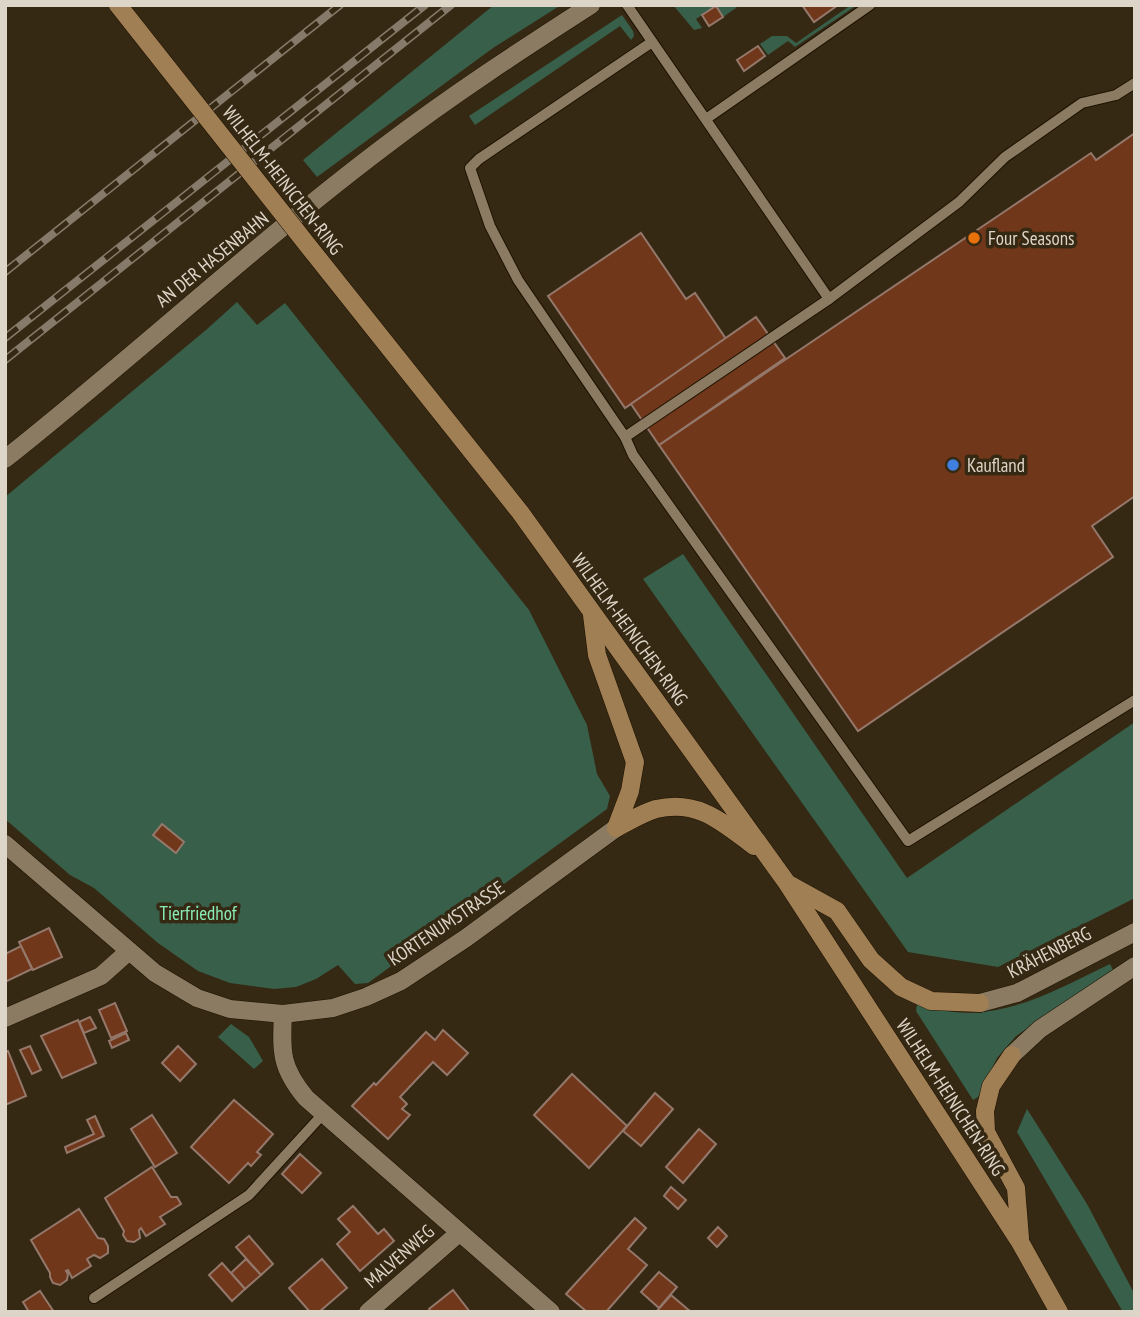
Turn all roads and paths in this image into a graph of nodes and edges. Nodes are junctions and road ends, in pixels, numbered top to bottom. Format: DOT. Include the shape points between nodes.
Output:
graph roads {
  1 [pos="118,5"];
  2 [pos="591,5"];
  3 [pos="627,5"];
  4 [pos="870,5"];
  5 [pos="652,41"];
  6 [pos="1135,83"];
  7 [pos="706,119"];
  8 [pos="829,299"];
  9 [pos="625,437"];
  10 [pos="5,459"];
  11 [pos="592,611"];
  12 [pos="1135,700"];
  13 [pos="616,828"];
  14 [pos="5,844"];
  15 [pos="768,858"];
  16 [pos="787,883"];
  17 [pos="1135,932"];
  18 [pos="129,951"];
  19 [pos="1135,966"];
  20 [pos="980,1003"];
  21 [pos="283,1014"];
  22 [pos="5,1018"];
  23 [pos="1012,1055"];
  24 [pos="323,1114"];
  25 [pos="459,1233"];
  26 [pos="1020,1242"];
  27 [pos="94,1298"];
  28 [pos="368,1312"];
  29 [pos="551,1312"];
  30 [pos="1059,1312"];
  1 -- 11 [label="main road, WILHELM-HEINICHEN-RING, bridge" via="520,512"];
  2 -- 10 [label="street, AN DER HASENBAHN" via="384,146"];
  3 -- 5 [label="lane"];
  4 -- 7 [label="lane"];
  5 -- 7 [label="lane"];
  5 -- 9 [label="lane" via="470,168 490,226 518,280"];
  6 -- 8 [label="lane" via="1116,95 1082,103 1015,150 959,202"];
  7 -- 8 [label="lane"];
  8 -- 9 [label="lane"];
  9 -- 12 [label="lane" via="633,455 908,841"];
  11 -- 13 [label="main road" via="597,654 635,762"];
  11 -- 15 [label="main road, WILHELM-HEINICHEN-RING"];
  13 -- 15 [label="main road" via="655,810 687,807 715,816"];
  13 -- 21 [label="street, KORTENUMSTRASSE" via="401,981 332,1007"];
  14 -- 18 [label="street, KORTENUMSTRASSE"];
  15 -- 16 [label="main road, WILHELM-HEINICHEN-RING"];
  16 -- 20 [label="main road" via="837,911 871,960 901,987 932,1001"];
  16 -- 26 [label="main road, WILHELM-HEINICHEN-RING"];
  17 -- 20 [label="street, KRÄHENBERG" via="1017,993"];
  18 -- 21 [label="street, KORTENUMSTRASSE" via="197,998 230,1009"];
  18 -- 22 [label="street" via="100,976"];
  19 -- 23 [label="street" via="1040,1029"];
  21 -- 24 [label="street" via="281,1046 289,1078"];
  23 -- 26 [label="main road" via="992,1086 985,1111 986,1132 1016,1188"];
  24 -- 25 [label="street"];
  24 -- 27 [label="lane" via="249,1195"];
  25 -- 28 [label="street, MALVENWEG"];
  25 -- 29 [label="street"];
  26 -- 30 [label="main road, WILHELM-HEINICHEN-RING"];
}
